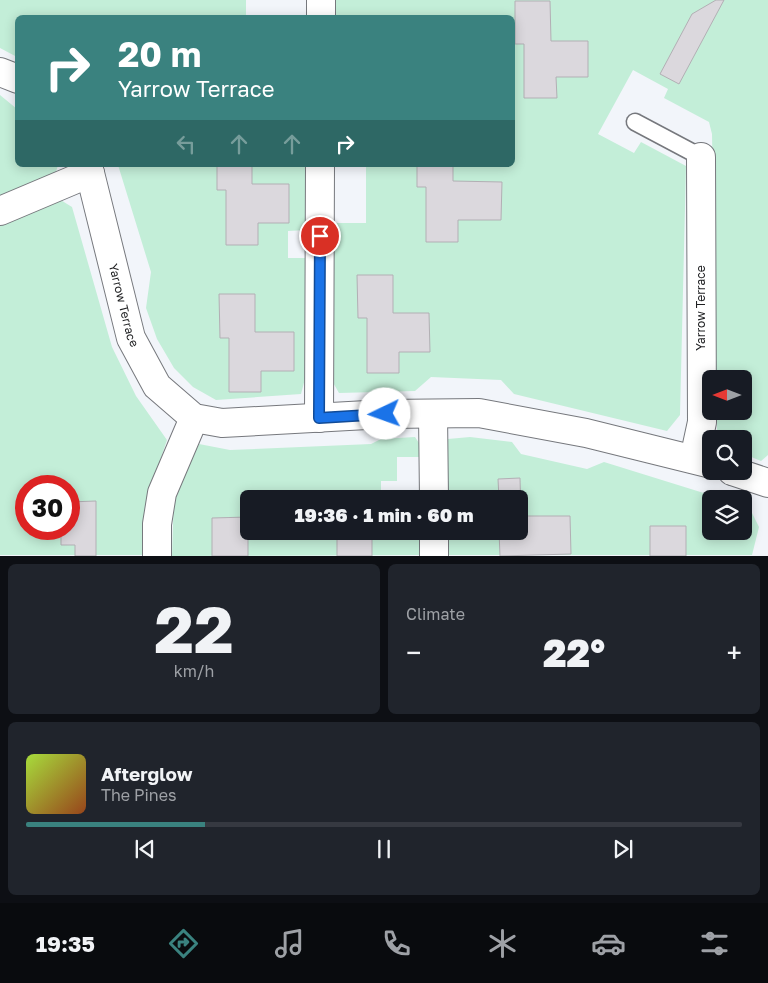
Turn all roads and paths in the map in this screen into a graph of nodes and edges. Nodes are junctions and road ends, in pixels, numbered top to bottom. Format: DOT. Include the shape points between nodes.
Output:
graph roads {
  1 [pos="321,0"];
  2 [pos="321,15"];
  3 [pos="0,72"];
  4 [pos="15,78"];
  5 [pos="635,122"];
  6 [pos="701,157"];
  7 [pos="320,167"];
  8 [pos="88,169"];
  9 [pos="0,211"];
  10 [pos="433,414"];
  11 [pos="194,418"];
  12 [pos="319,418"];
  13 [pos="702,430"];
  14 [pos="702,462"];
  15 [pos="752,478"];
  16 [pos="768,483"];
  17 [pos="434,490"];
  18 [pos="434,540"];
  19 [pos="157,556"];
  20 [pos="434,556"];
  1 -- 2 [label="street"];
  3 -- 4 [label="street"];
  5 -- 6 [label="lane"];
  6 -- 13 [label="street, Yarrow Terrace"];
  7 -- 12 [label="street"];
  8 -- 9 [label="street, Yarrow Terrace"];
  8 -- 11 [label="street, Yarrow Terrace" via="131,338 157,386"];
  10 -- 12 [label="street, Yarrow Terrace"];
  10 -- 14 [label="street, Yarrow Terrace" via="479,413 512,418"];
  10 -- 17 [label="street"];
  11 -- 12 [label="street, Yarrow Terrace" via="222,423"];
  11 -- 19 [label="street" via="162,493 157,524"];
  15 -- 16 [label="street"];
  18 -- 20 [label="street"];
}
